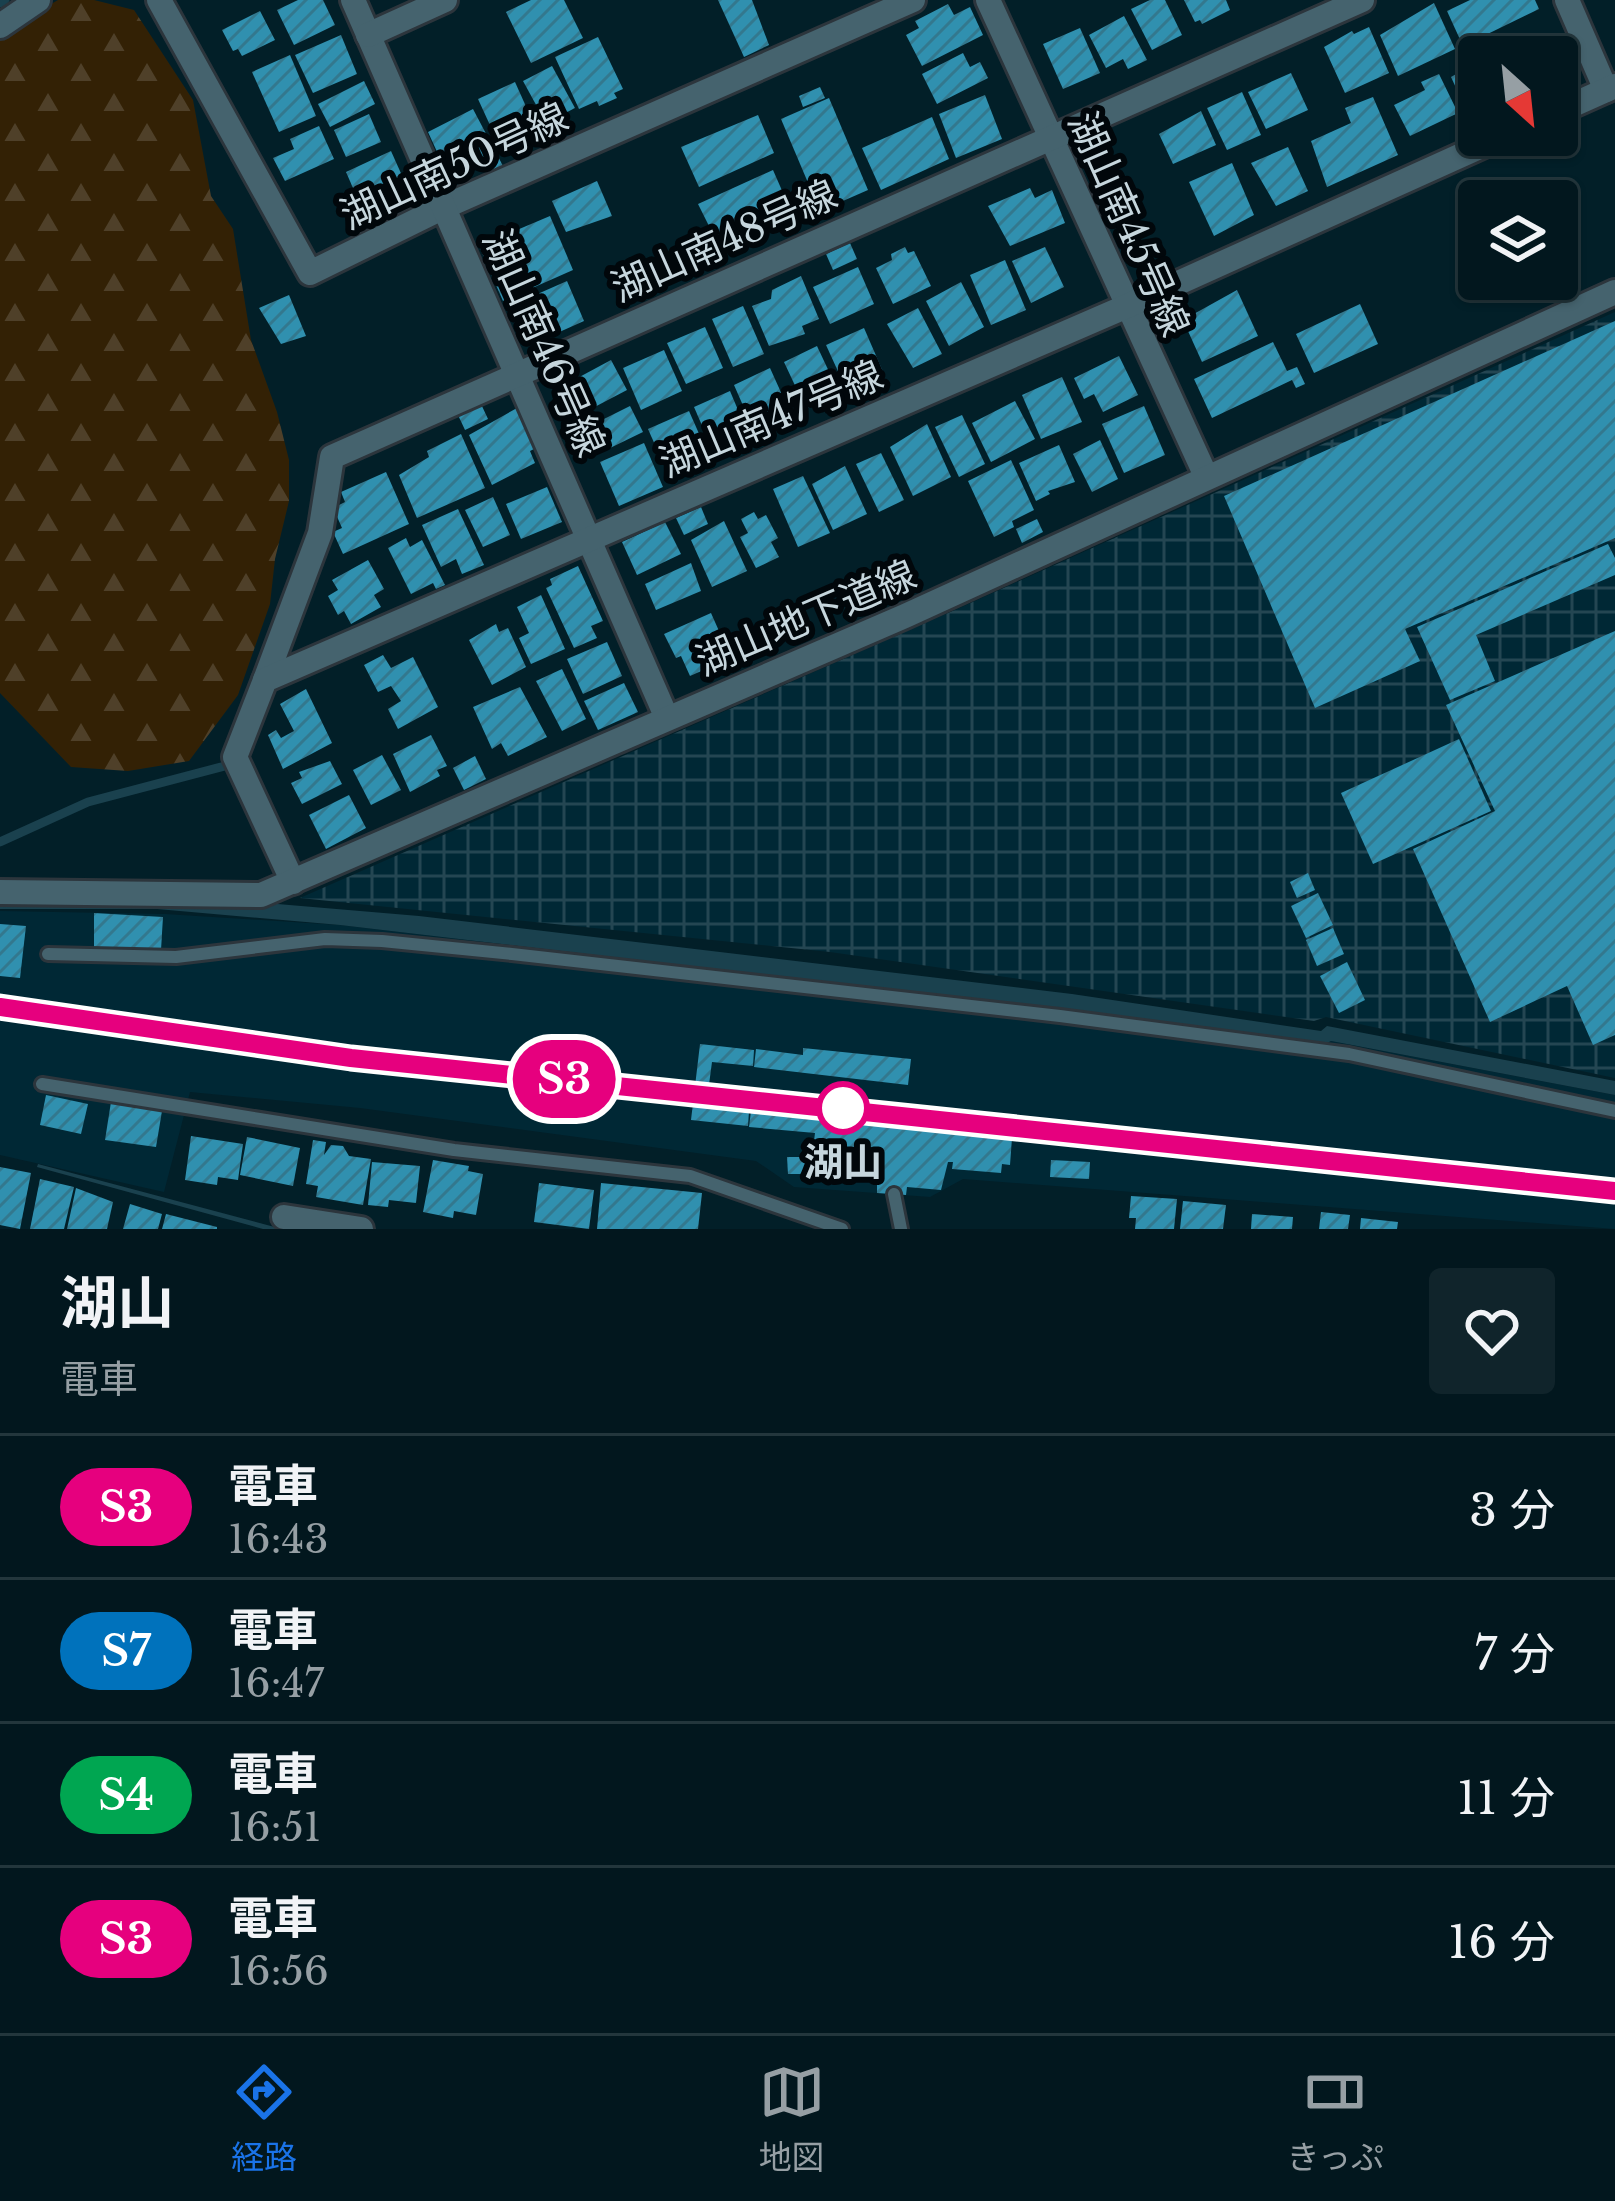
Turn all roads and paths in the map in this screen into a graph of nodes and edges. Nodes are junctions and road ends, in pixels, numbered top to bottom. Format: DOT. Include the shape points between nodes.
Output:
graph roads {
  1 [pos="38,0"];
  2 [pos="159,0"];
  3 [pos="353,0"];
  4 [pos="445,0"];
  5 [pos="913,0"];
  6 [pos="988,0"];
  7 [pos="1362,0"];
  8 [pos="1567,0"];
  9 [pos="0,26"];
  10 [pos="368,35"];
  11 [pos="1610,88"];
  12 [pos="1578,102"];
  13 [pos="1050,136"];
  14 [pos="1459,156"];
  15 [pos="444,207"];
  16 [pos="1615,292"];
  17 [pos="1125,307"];
  18 [pos="518,371"];
  19 [pos="1206,476"];
  20 [pos="590,536"];
  21 [pos="265,680"];
  22 [pos="666,716"];
  23 [pos="293,882"];
  24 [pos="0,892"];
  25 [pos="48,954"];
  26 [pos="43,1084"];
  27 [pos="1615,1111"];
  28 [pos="894,1194"];
  29 [pos="284,1217"];
  30 [pos="361,1229"];
  31 [pos="842,1229"];
  32 [pos="901,1229"];
  1 -- 9 [label="street"];
  2 -- 15 [label="street, 湖山南50号線" via="310,273"];
  3 -- 10 [label="street, 湖山南46号線"];
  4 -- 10 [label="street"];
  5 -- 15 [label="street, 湖山南50号線"];
  6 -- 13 [label="street, 湖山南45号線"];
  7 -- 13 [label="street, 湖山南48号線"];
  8 -- 11 [label="street"];
  10 -- 15 [label="street, 湖山南46号線"];
  11 -- 12 [label="street"];
  13 -- 17 [label="street, 湖山南45号線"];
  13 -- 18 [label="street, 湖山南48号線"];
  14 -- 17 [label="street, 湖山南47号線"];
  15 -- 18 [label="street, 湖山南46号線"];
  16 -- 19 [label="street, 湖山地下道線"];
  17 -- 19 [label="street, 湖山南45号線"];
  17 -- 20 [label="street, 湖山南47号線"];
  18 -- 20 [label="street, 湖山南46号線"];
  18 -- 21 [label="street, 湖山南48号線" via="332,457 320,533"];
  19 -- 22 [label="street, 湖山地下道線"];
  20 -- 21 [label="street, 湖山南47号線"];
  20 -- 22 [label="street, 湖山南46号線"];
  21 -- 23 [label="street" via="235,757"];
  22 -- 23 [label="street, 湖山地下道線"];
  23 -- 24 [label="street, 湖山地下道線" via="261,895"];
  25 -- 27 [label="lane" via="176,957 326,939 490,951 1349,1054"];
  26 -- 31 [label="lane" via="454,1150 690,1176"];
  28 -- 32 [label="lane"];
  29 -- 30 [label="street"];
}
